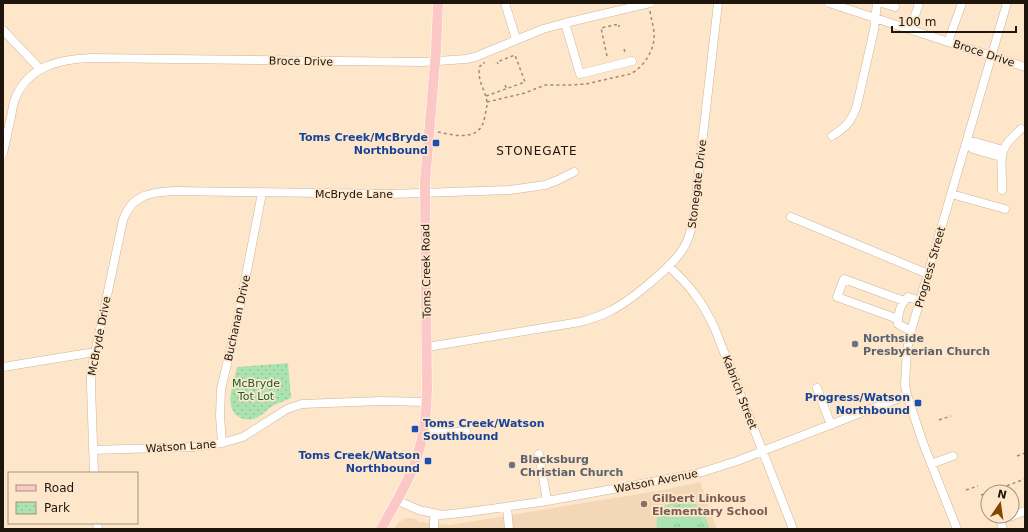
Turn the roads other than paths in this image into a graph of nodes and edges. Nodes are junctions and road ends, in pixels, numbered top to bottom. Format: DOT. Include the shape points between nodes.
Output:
graph roads {
  1 [pos="438,3"];
  2 [pos="505,3"];
  3 [pos="650,3"];
  4 [pos="718,3"];
  5 [pos="829,3"];
  6 [pos="877,3"];
  7 [pos="882,3"];
  8 [pos="919,3"];
  9 [pos="962,3"];
  10 [pos="1007,3"];
  11 [pos="895,7"];
  12 [pos="875,18"];
  13 [pos="565,23"];
  14 [pos="911,29"];
  15 [pos="3,30"];
  16 [pos="516,39"];
  17 [pos="948,42"];
  18 [pos="991,56"];
  19 [pos="435,61"];
  20 [pos="632,61"];
  21 [pos="1025,67"];
  22 [pos="40,69"];
  23 [pos="1021,129"];
  24 [pos="832,136"];
  25 [pos="966,142"];
  26 [pos="3,153"];
  27 [pos="1002,153"];
  28 [pos="574,172"];
  29 [pos="1002,190"];
  30 [pos="262,193"];
  31 [pos="425,193"];
  32 [pos="951,194"];
  33 [pos="133,203"];
  34 [pos="1005,209"];
  35 [pos="791,217"];
  36 [pos="668,266"];
  37 [pos="928,274"];
  38 [pos="904,301"];
  39 [pos="920,301"];
  40 [pos="898,319"];
  41 [pos="911,331"];
  42 [pos="427,347"];
  43 [pos="95,352"];
  44 [pos="3,367"];
  45 [pos="817,388"];
  46 [pos="907,395"];
  47 [pos="427,402"];
  48 [pos="831,425"];
  49 [pos="424,430"];
  50 [pos="466,431"];
  51 [pos="222,443"];
  52 [pos="93,450"];
  53 [pos="763,451"];
  54 [pos="539,454"];
  55 [pos="953,456"];
  56 [pos="931,464"];
  57 [pos="94,472"];
  58 [pos="396,500"];
  59 [pos="547,501"];
  60 [pos="507,507"];
  61 [pos="434,514"];
  62 [pos="381,529"];
  63 [pos="434,529"];
  64 [pos="509,529"];
  65 [pos="793,529"];
  66 [pos="957,529"];
  1 -- 19 [label="main road, Toms Creek Road"];
  2 -- 16 [label="street"];
  3 -- 13 [label="street, Broce Drive"];
  4 -- 36 [label="street, Stonegate Drive" via="691,232 683,248"];
  5 -- 12 [label="street, Broce Drive"];
  6 -- 12 [label="street"];
  7 -- 11 [label="street"];
  8 -- 14 [label="street"];
  9 -- 17 [label="street"];
  10 -- 18 [label="street, Progress Street"];
  12 -- 14 [label="street, Broce Drive"];
  12 -- 24 [label="street" via="854,116"];
  13 -- 16 [label="street, Broce Drive"];
  13 -- 20 [label="street" via="580,74"];
  14 -- 17 [label="street, Broce Drive"];
  15 -- 22 [label="street"];
  16 -- 19 [label="street, Broce Drive" via="466,59"];
  17 -- 18 [label="street, Broce Drive"];
  18 -- 21 [label="street, Broce Drive"];
  18 -- 25 [label="street, Progress Street"];
  19 -- 22 [label="street, Broce Drive" via="85,58 58,61"];
  19 -- 31 [label="main road, Toms Creek Road"];
  22 -- 26 [label="street, Broce Drive" via="23,84 14,100"];
  23 -- 27 [label="street"];
  25 -- 27 [label="street" via="975,142"];
  25 -- 32 [label="street, Progress Street"];
  27 -- 29 [label="street"];
  28 -- 31 [label="street, McBryde Lane" via="532,188"];
  30 -- 31 [label="street, McBryde Lane"];
  30 -- 33 [label="street, McBryde Lane" via="164,192 144,195"];
  30 -- 51 [label="street, Buchanan Drive" via="221,389"];
  31 -- 42 [label="main road, Toms Creek Road"];
  32 -- 34 [label="street"];
  32 -- 37 [label="street, Progress Street"];
  33 -- 43 [label="street, McBryde Drive" via="123,220"];
  35 -- 37 [label="street"];
  36 -- 42 [label="street, Stonegate Drive" via="613,310 594,318"];
  36 -- 53 [label="street, Kabrich Street" via="692,289 708,313"];
  37 -- 39 [label="street, Progress Street"];
  38 -- 39 [label="street" via="908,297"];
  38 -- 40 [label="street"];
  38 -- 40 [label="street" via="844,279 837,297"];
  39 -- 41 [label="street, Progress Street"];
  40 -- 41 [label="street" via="898,324"];
  41 -- 46 [label="street, Progress Street" via="906,367"];
  42 -- 47 [label="main road, Toms Creek Road"];
  43 -- 44 [label="street"];
  43 -- 52 [label="street, McBryde Drive" via="91,372"];
  45 -- 48 [label="street"];
  46 -- 48 [label="street, Watson Avenue"];
  46 -- 56 [label="street, Progress Street"];
  47 -- 49 [label="main road, Toms Creek Road"];
  47 -- 51 [label="street, Watson Lane" via="374,401 298,405 287,409 243,437"];
  48 -- 53 [label="street, Watson Avenue"];
  49 -- 50 [label="street" via="448,433"];
  49 -- 58 [label="main road, Toms Creek Road" via="415,464"];
  51 -- 52 [label="street, Watson Lane" via="193,447"];
  52 -- 57 [label="street, McBryde Drive"];
  53 -- 59 [label="street, Watson Avenue" via="696,474"];
  53 -- 65 [label="street, Kabrich Street"];
  54 -- 59 [label="street"];
  55 -- 56 [label="street"];
  56 -- 66 [label="street, Progress Street"];
  58 -- 61 [label="street, Watson Avenue"];
  58 -- 62 [label="main road, Toms Creek Road"];
  59 -- 60 [label="street, Watson Avenue"];
  60 -- 61 [label="street, Watson Avenue"];
  60 -- 64 [label="street"];
  61 -- 63 [label="street"];
}
